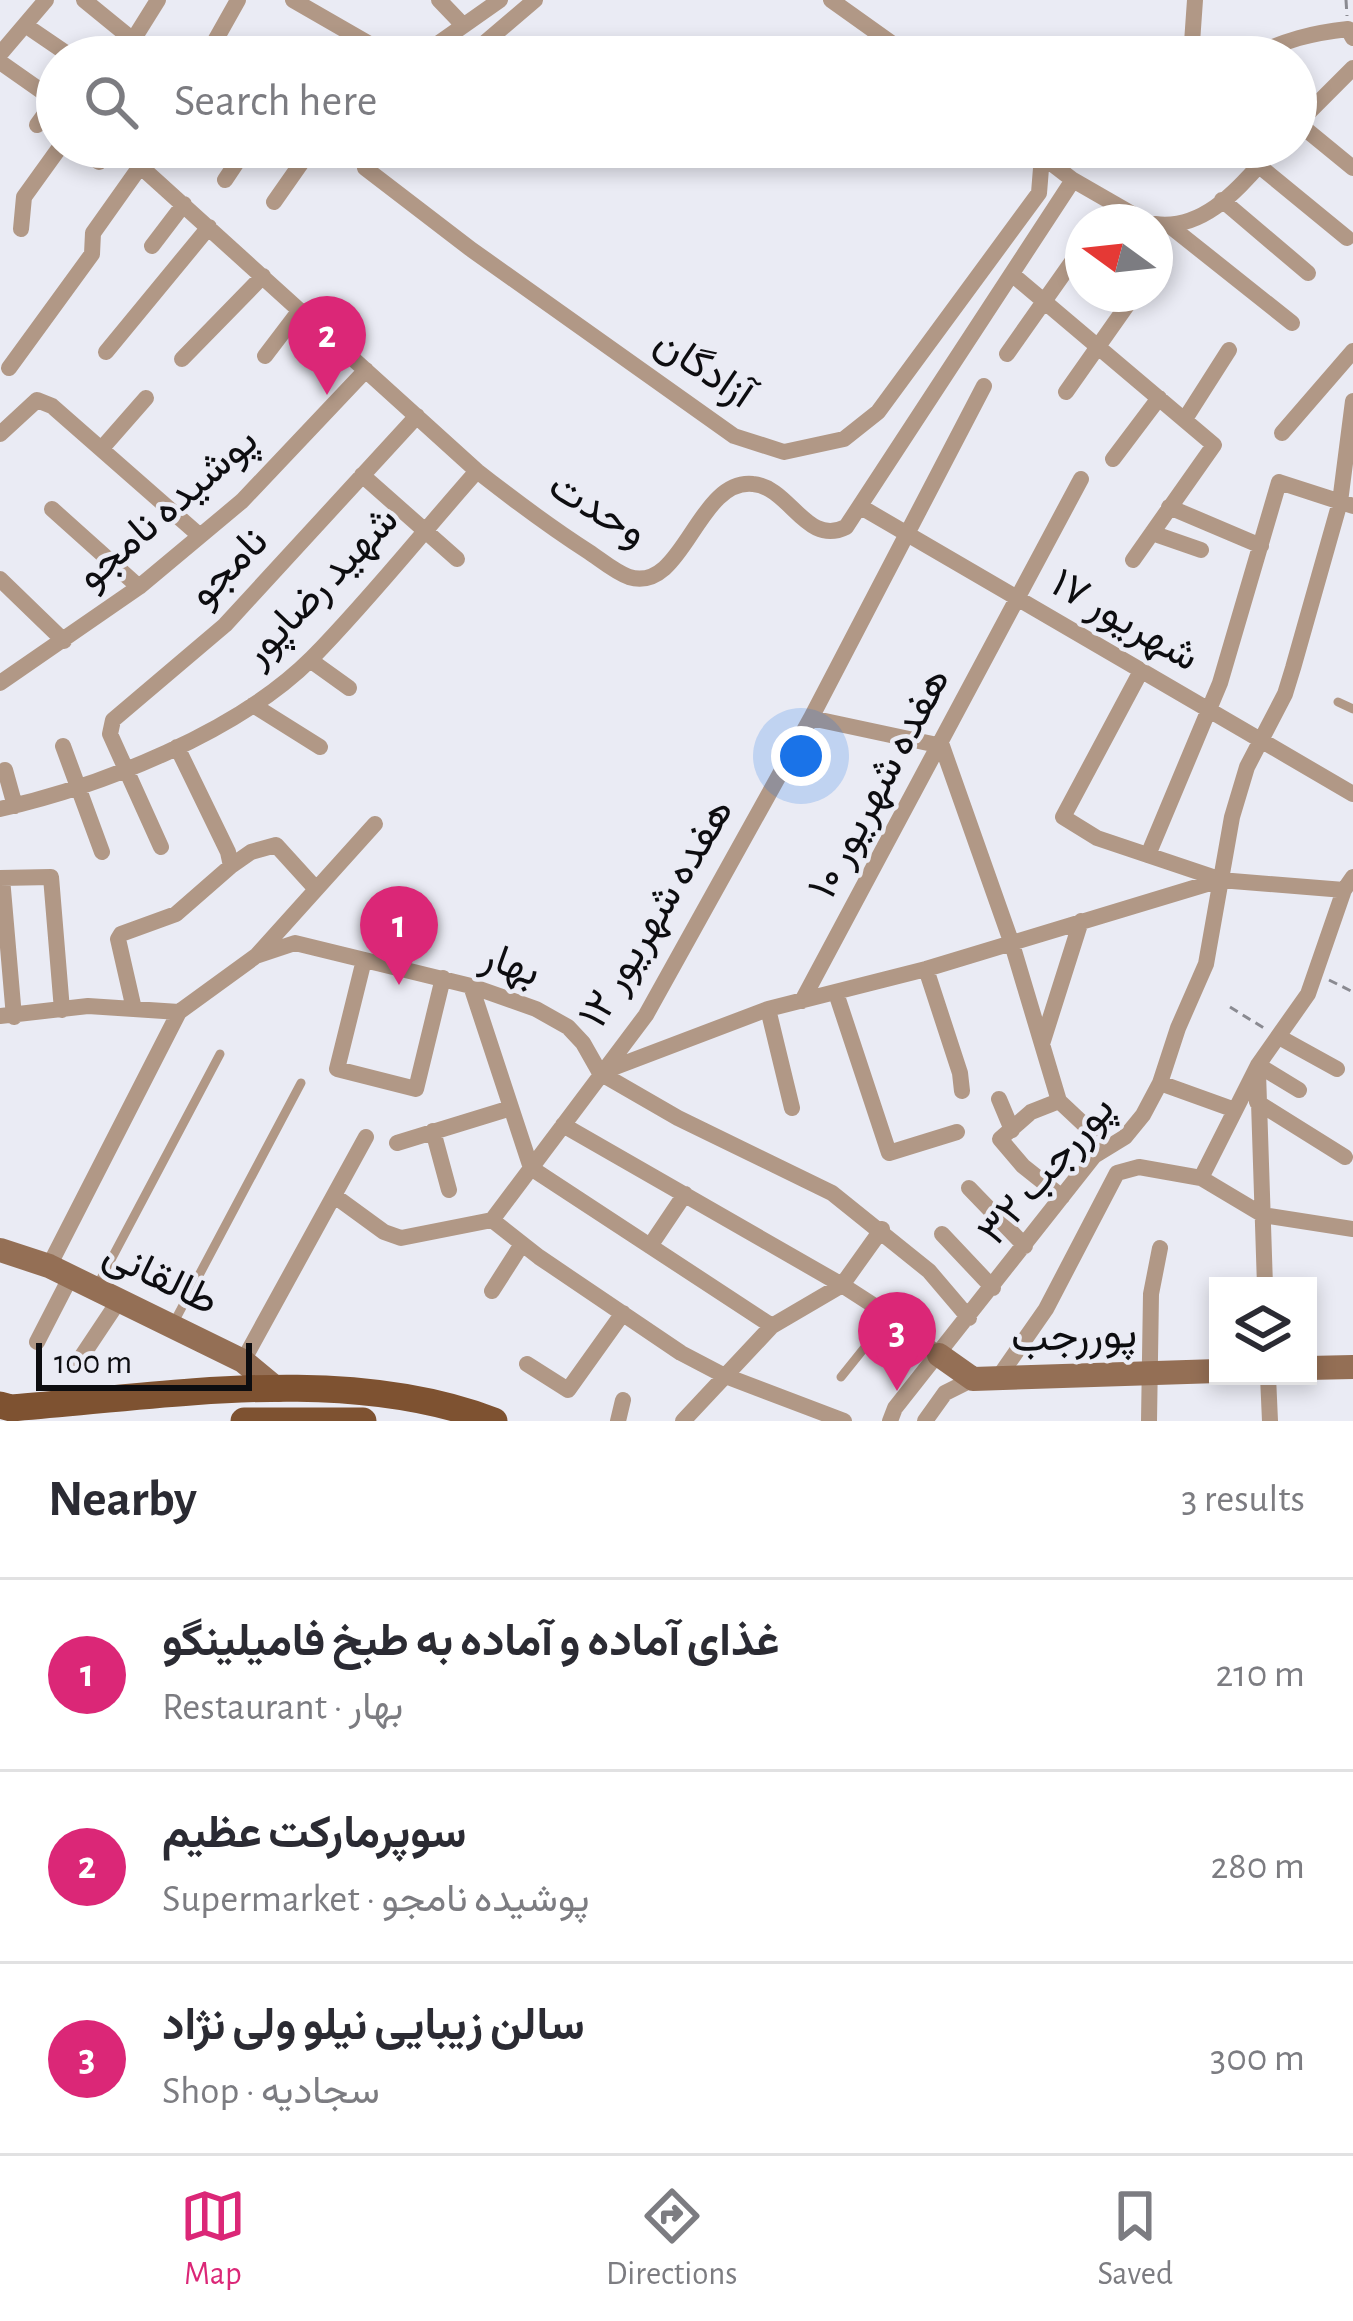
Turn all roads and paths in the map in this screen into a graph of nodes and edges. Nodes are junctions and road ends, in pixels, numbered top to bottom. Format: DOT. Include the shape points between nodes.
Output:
graph roads {
  1 [pos="46,0"];
  2 [pos="84,0"];
  3 [pos="158,0"];
  4 [pos="238,0"];
  5 [pos="293,0"];
  6 [pos="439,0"];
  7 [pos="500,0"];
  8 [pos="535,0"];
  9 [pos="831,0"];
  10 [pos="1195,0"];
  11 [pos="462,24"];
  12 [pos="25,25"];
  13 [pos="41,36"];
  14 [pos="129,36"];
  15 [pos="136,36"];
  16 [pos="218,36"];
  17 [pos="356,36"];
  18 [pos="446,36"];
  19 [pos="493,36"];
  20 [pos="882,36"];
  21 [pos="1192,36"];
  22 [pos="1303,36"];
  23 [pos="1353,38"];
  24 [pos="0,58"];
  25 [pos="1353,68"];
  26 [pos="36,86"];
  27 [pos="1317,104"];
  28 [pos="1317,140"];
  29 [pos="45,168"];
  30 [pos="141,168"];
  31 [pos="144,168"];
  32 [pos="233,168"];
  33 [pos="298,168"];
  34 [pos="365,168"];
  35 [pos="1037,168"];
  36 [pos="1057,168"];
  37 [pos="1255,168"];
  38 [pos="1260,168"];
  39 [pos="1353,168"];
  40 [pos="225,180"];
  41 [pos="1073,181"];
  42 [pos="1222,200"];
  43 [pos="274,202"];
  44 [pos="184,204"];
  45 [pos="1118,204"];
  46 [pos="1173,224"];
  47 [pos="209,227"];
  48 [pos="21,229"];
  49 [pos="1173,236"];
  50 [pos="1347,238"];
  51 [pos="152,246"];
  52 [pos="1065,271"];
  53 [pos="1308,273"];
  54 [pos="1012,275"];
  55 [pos="263,276"];
  56 [pos="1044,301"];
  57 [pos="300,310"];
  58 [pos="1122,312"];
  59 [pos="1292,323"];
  60 [pos="1099,344"];
  61 [pos="1229,350"];
  62 [pos="1353,351"];
  63 [pos="106,352"];
  64 [pos="1007,354"];
  65 [pos="266,356"];
  66 [pos="182,359"];
  67 [pos="9,368"];
  68 [pos="366,370"];
  69 [pos="984,386"];
  70 [pos="1066,392"];
  71 [pos="146,398"];
  72 [pos="1159,398"];
  73 [pos="1353,401"];
  74 [pos="417,416"];
  75 [pos="1185,419"];
  76 [pos="1282,433"];
  77 [pos="0,434"];
  78 [pos="103,447"];
  79 [pos="1113,459"];
  80 [pos="477,471"];
  81 [pos="362,475"];
  82 [pos="1081,479"];
  83 [pos="1346,504"];
  84 [pos="861,507"];
  85 [pos="1169,507"];
  86 [pos="52,509"];
  87 [pos="426,529"];
  88 [pos="1152,532"];
  89 [pos="907,534"];
  90 [pos="199,535"];
  91 [pos="1262,546"];
  92 [pos="1201,550"];
  93 [pos="457,559"];
  94 [pos="1133,560"];
  95 [pos="0,579"];
  96 [pos="139,587"];
  97 [pos="1019,599"];
  98 [pos="64,641"];
  99 [pos="310,660"];
  100 [pos="1141,670"];
  101 [pos="0,683"];
  102 [pos="350,688"];
  103 [pos="1337,702"];
  104 [pos="253,705"];
  105 [pos="1353,709"];
  106 [pos="1210,711"];
  107 [pos="811,718"];
  108 [pos="1259,740"];
  109 [pos="63,746"];
  110 [pos="941,746"];
  111 [pos="177,747"];
  112 [pos="320,747"];
  113 [pos="125,768"];
  114 [pos="5,770"];
  115 [pos="79,785"];
  116 [pos="1353,794"];
  117 [pos="8,808"];
  118 [pos="375,824"];
  119 [pos="161,847"];
  120 [pos="102,851"];
  121 [pos="1148,855"];
  122 [pos="231,866"];
  123 [pos="1,878"];
  124 [pos="1220,880"];
  125 [pos="1349,884"];
  126 [pos="316,889"];
  127 [pos="1082,921"];
  128 [pos="1012,944"];
  129 [pos="256,956"];
  130 [pos="364,960"];
  131 [pos="926,969"];
  132 [pos="1317,974"];
  133 [pos="443,978"];
  134 [pos="471,986"];
  135 [pos="1353,992"];
  136 [pos="836,994"];
  137 [pos="802,1001"];
  138 [pos="1230,1007"];
  139 [pos="134,1009"];
  140 [pos="62,1010"];
  141 [pos="768,1010"];
  142 [pos="179,1012"];
  143 [pos="7,1016"];
  144 [pos="1279,1036"];
  145 [pos="1042,1045"];
  146 [pos="220,1054"];
  147 [pos="1258,1065"];
  148 [pos="1336,1069"];
  149 [pos="600,1073"];
  150 [pos="302,1083"];
  151 [pos="1160,1083"];
  152 [pos="1299,1090"];
  153 [pos="962,1091"];
  154 [pos="999,1100"];
  155 [pos="1059,1101"];
  156 [pos="1257,1102"];
  157 [pos="511,1108"];
  158 [pos="792,1108"];
  159 [pos="1234,1110"];
  160 [pos="563,1125"];
  161 [pos="433,1131"];
  162 [pos="957,1132"];
  163 [pos="1006,1134"];
  164 [pos="366,1137"];
  165 [pos="397,1143"];
  166 [pos="1107,1146"];
  167 [pos="1346,1156"];
  168 [pos="531,1168"];
  169 [pos="1201,1178"];
  170 [pos="969,1188"];
  171 [pos="449,1190"];
  172 [pos="685,1194"];
  173 [pos="336,1197"];
  174 [pos="1062,1197"];
  175 [pos="1263,1215"];
  176 [pos="491,1220"];
  177 [pos="882,1229"];
  178 [pos="1353,1229"];
  179 [pos="942,1234"];
  180 [pos="522,1244"];
  181 [pos="650,1246"];
  182 [pos="1024,1246"];
  183 [pos="1160,1248"];
  184 [pos="0,1250"];
  185 [pos="60,1271"];
  186 [pos="1265,1277"];
  187 [pos="842,1286"];
  188 [pos="993,1288"];
  189 [pos="492,1291"];
  190 [pos="108,1294"];
  191 [pos="623,1313"];
  192 [pos="890,1316"];
  193 [pos="969,1318"];
  194 [pos="172,1326"];
  195 [pos="772,1326"];
  196 [pos="37,1342"];
  197 [pos="939,1355"];
  198 [pos="243,1361"];
  199 [pos="78,1362"];
  200 [pos="527,1364"];
  201 [pos="1353,1367"];
  202 [pos="1317,1368"];
  203 [pos="1209,1371"];
  204 [pos="1151,1372"];
  205 [pos="723,1375"];
  206 [pos="841,1377"];
  207 [pos="986,1378"];
  208 [pos="1268,1385"];
  209 [pos="278,1390"];
  210 [pos="623,1400"];
  211 [pos="140,1410"];
  212 [pos="6,1411"];
  213 [pos="318,1420"];
  214 [pos="685,1420"];
  215 [pos="244,1421"];
  216 [pos="363,1421"];
  217 [pos="494,1421"];
  218 [pos="618,1421"];
  219 [pos="844,1421"];
  220 [pos="890,1421"];
  221 [pos="925,1421"];
  222 [pos="1149,1421"];
  223 [pos="1270,1421"];
  1 -- 12 [label="street"];
  2 -- 14 [label="street"];
  3 -- 15 [label="street"];
  4 -- 16 [label="street"];
  5 -- 17 [label="street"];
  6 -- 11 [label="street"];
  7 -- 11 [label="street"];
  8 -- 19 [label="street"];
  9 -- 20 [label="street"];
  10 -- 21 [label="street"];
  11 -- 18 [label="street"];
  12 -- 13 [label="street"];
  12 -- 24 [label="street"];
  22 -- 23 [label="street" via="1348,29"];
  24 -- 26 [label="street"];
  25 -- 27 [label="street"];
  28 -- 39 [label="street"];
  29 -- 48 [label="street" via="24,197"];
  30 -- 67 [label="street" via="93,233 92,254"];
  31 -- 44 [label="street, وحدت"];
  32 -- 40 [label="street"];
  33 -- 43 [label="street"];
  34 -- 35 [label="street, آزادگان" via="734,436 784,452 844,439 878,412 1039,193"];
  36 -- 41 [label="street"];
  37 -- 42 [label="street"];
  38 -- 50 [label="street"];
  41 -- 45 [label="street"];
  41 -- 54 [label="street"];
  42 -- 46 [label="street" via="1193,223"];
  42 -- 53 [label="street"];
  44 -- 47 [label="street, وحدت"];
  44 -- 51 [label="street"];
  47 -- 55 [label="street, وحدت"];
  47 -- 63 [label="street"];
  49 -- 59 [label="street"];
  52 -- 56 [label="street"];
  54 -- 56 [label="street"];
  54 -- 84 [label="street"];
  55 -- 57 [label="street, وحدت"];
  55 -- 66 [label="street"];
  56 -- 60 [label="street"];
  56 -- 64 [label="street"];
  57 -- 65 [label="street"];
  57 -- 68 [label="street, وحدت"];
  58 -- 60 [label="street"];
  60 -- 70 [label="street"];
  60 -- 72 [label="street"];
  61 -- 75 [label="street"];
  62 -- 76 [label="street"];
  68 -- 74 [label="street, وحدت"];
  68 -- 90 [label="street, پوشیده نامجو" via="242,501"];
  69 -- 89 [label="street, هفده شهریور ۱۲"];
  71 -- 78 [label="street"];
  72 -- 75 [label="street"];
  72 -- 79 [label="street"];
  73 -- 83 [label="street, پوررجب ۳۲"];
  74 -- 80 [label="street, وحدت"];
  74 -- 81 [label="street, نامجو"];
  75 -- 85 [label="street" via="1213,448"];
  77 -- 78 [label="street" via="38,400"];
  78 -- 90 [label="street"];
  80 -- 84 [label="street, وحدت" via="630,578 667,566 733,486 771,490 819,532 845,527"];
  80 -- 87 [label="street, شهید رضاپور"];
  81 -- 87 [label="street"];
  81 -- 113 [label="street, نامجو" via="225,625 113,720 110,734"];
  82 -- 97 [label="street, هفده شهریور ۱۰"];
  83 -- 91 [label="street" via="1280,482"];
  83 -- 108 [label="street, پوررجب ۳۲" via="1285,694"];
  84 -- 89 [label="street, ۱۷ شهریور"];
  85 -- 88 [label="street"];
  85 -- 91 [label="street"];
  86 -- 96 [label="street"];
  87 -- 93 [label="street"];
  87 -- 99 [label="street, شهید رضاپور"];
  88 -- 92 [label="street"];
  88 -- 94 [label="street"];
  89 -- 97 [label="street, ۱۷ شهریور"];
  89 -- 107 [label="street, هفده شهریور ۱۲"];
  90 -- 96 [label="street, پوشیده نامجو"];
  91 -- 106 [label="street"];
  95 -- 98 [label="street"];
  96 -- 98 [label="street, پوشیده نامجو"];
  97 -- 100 [label="street, ۱۷ شهریور"];
  97 -- 110 [label="street, هفده شهریور ۱۰"];
  98 -- 101 [label="street, پوشیده نامجو"];
  99 -- 102 [label="street"];
  99 -- 104 [label="street, شهید رضاپور"];
  100 -- 106 [label="street, ۱۷ شهریور"];
  100 -- 121 [label="street" via="1063,817"];
  103 -- 105 [label="lane"];
  104 -- 111 [label="street, شهید رضاپور"];
  104 -- 112 [label="street"];
  106 -- 108 [label="street, ۱۷ شهریور"];
  106 -- 121 [label="street"];
  107 -- 110 [label="street"];
  107 -- 149 [label="street, هفده شهریور ۱۲" via="646,1016"];
  108 -- 116 [label="street, ۱۷ شهریور"];
  108 -- 124 [label="street, پوررجب ۳۲"];
  109 -- 115 [label="street"];
  110 -- 128 [label="street"];
  110 -- 137 [label="street, هفده شهریور ۱۰"];
  111 -- 113 [label="street, شهید رضاپور"];
  111 -- 122 [label="street"];
  113 -- 115 [label="street, شهید رضاپور"];
  113 -- 119 [label="street"];
  114 -- 117 [label="street"];
  115 -- 117 [label="street, شهید رضاپور"];
  115 -- 120 [label="street"];
  118 -- 126 [label="street"];
  121 -- 124 [label="street"];
  122 -- 126 [label="street" via="276,845"];
  122 -- 139 [label="street" via="176,914 121,934"];
  123 -- 140 [label="street" via="51,878"];
  123 -- 143 [label="street"];
  124 -- 125 [label="street"];
  124 -- 127 [label="street"];
  124 -- 151 [label="street, پوررجب ۳۲" via="1206,964"];
  125 -- 132 [label="street"];
  126 -- 129 [label="street"];
  127 -- 128 [label="street"];
  127 -- 145 [label="street"];
  128 -- 131 [label="street"];
  128 -- 145 [label="street"];
  129 -- 130 [label="street, بهار" via="295,943"];
  129 -- 142 [label="street, بهار"];
  130 -- 133 [label="street, بهار"];
  130 -- 133 [label="street" via="337,1069 416,1089"];
  131 -- 136 [label="street"];
  131 -- 153 [label="street"];
  132 -- 135 [label="path"];
  132 -- 144 [label="street"];
  133 -- 134 [label="street, بهار"];
  134 -- 149 [label="street, بهار" via="568,1028"];
  134 -- 157 [label="street"];
  136 -- 137 [label="street"];
  136 -- 162 [label="street" via="889,1153"];
  137 -- 141 [label="street"];
  138 -- 144 [label="path"];
  139 -- 140 [label="street"];
  139 -- 142 [label="street"];
  140 -- 143 [label="street"];
  141 -- 149 [label="street"];
  141 -- 158 [label="street"];
  142 -- 185 [label="street"];
  144 -- 147 [label="street"];
  144 -- 148 [label="street"];
  145 -- 155 [label="street"];
  146 -- 190 [label="lane"];
  147 -- 152 [label="street"];
  147 -- 156 [label="street"];
  147 -- 159 [label="street"];
  149 -- 160 [label="street, هفده شهریور ۱۲"];
  149 -- 177 [label="street" via="832,1193"];
  150 -- 194 [label="lane"];
  151 -- 159 [label="street"];
  151 -- 166 [label="street, پوررجب ۳۲" via="1125,1137"];
  154 -- 163 [label="street"];
  155 -- 163 [label="street"];
  155 -- 166 [label="street"];
  156 -- 167 [label="street"];
  156 -- 175 [label="street"];
  157 -- 161 [label="street"];
  157 -- 168 [label="street"];
  159 -- 169 [label="street"];
  160 -- 168 [label="street, هفده شهریور ۱۲"];
  160 -- 172 [label="street"];
  161 -- 165 [label="street"];
  161 -- 171 [label="street"];
  163 -- 174 [label="street" via="1023,1166"];
  164 -- 173 [label="street"];
  166 -- 174 [label="street, پوررجب ۳۲"];
  168 -- 176 [label="street, هفده شهریور ۱۲"];
  168 -- 181 [label="street"];
  169 -- 175 [label="street"];
  169 -- 207 [label="street" via="1139,1167 1117,1173 1046,1309"];
  170 -- 182 [label="street"];
  172 -- 181 [label="street"];
  172 -- 187 [label="street"];
  173 -- 176 [label="street" via="400,1238"];
  173 -- 198 [label="street"];
  174 -- 182 [label="street, پوررجب ۳۲"];
  175 -- 178 [label="street"];
  175 -- 186 [label="street"];
  176 -- 180 [label="street"];
  177 -- 187 [label="street"];
  177 -- 193 [label="street"];
  179 -- 188 [label="street"];
  180 -- 189 [label="street"];
  180 -- 191 [label="street"];
  181 -- 195 [label="street"];
  182 -- 188 [label="street, پوررجب ۳۲"];
  183 -- 204 [label="street"];
  184 -- 185 [label="street, طالقانی"];
  185 -- 190 [label="street, طالقانی"];
  185 -- 196 [label="street"];
  187 -- 192 [label="street"];
  187 -- 195 [label="street"];
  188 -- 193 [label="street, پوررجب ۳۲"];
  190 -- 194 [label="street, طالقانی"];
  190 -- 199 [label="street"];
  191 -- 200 [label="street" via="568,1390"];
  191 -- 205 [label="street"];
  192 -- 197 [label="street"];
  192 -- 206 [label="lane"];
  193 -- 197 [label="street, پوررجب ۳۲"];
  194 -- 198 [label="street, طالقانی"];
  195 -- 205 [label="street"];
  197 -- 207 [label="street, پوررجب"];
  197 -- 220 [label="street, پوررجب ۳۲"];
  198 -- 209 [label="street, طالقانی"];
  201 -- 202 [label="street"];
  203 -- 204 [label="street, پوررجب"];
  204 -- 207 [label="street, پوررجب"];
  204 -- 222 [label="street"];
  205 -- 214 [label="street"];
  205 -- 219 [label="street"];
  207 -- 221 [label="street" via="945,1393"];
  208 -- 223 [label="street"];
  209 -- 211 [label="main road"];
  209 -- 217 [label="main road" via="378,1392"];
  210 -- 218 [label="street"];
  211 -- 212 [label="main road"];
  213 -- 215 [label="main road"];
  213 -- 216 [label="main road"];
}
